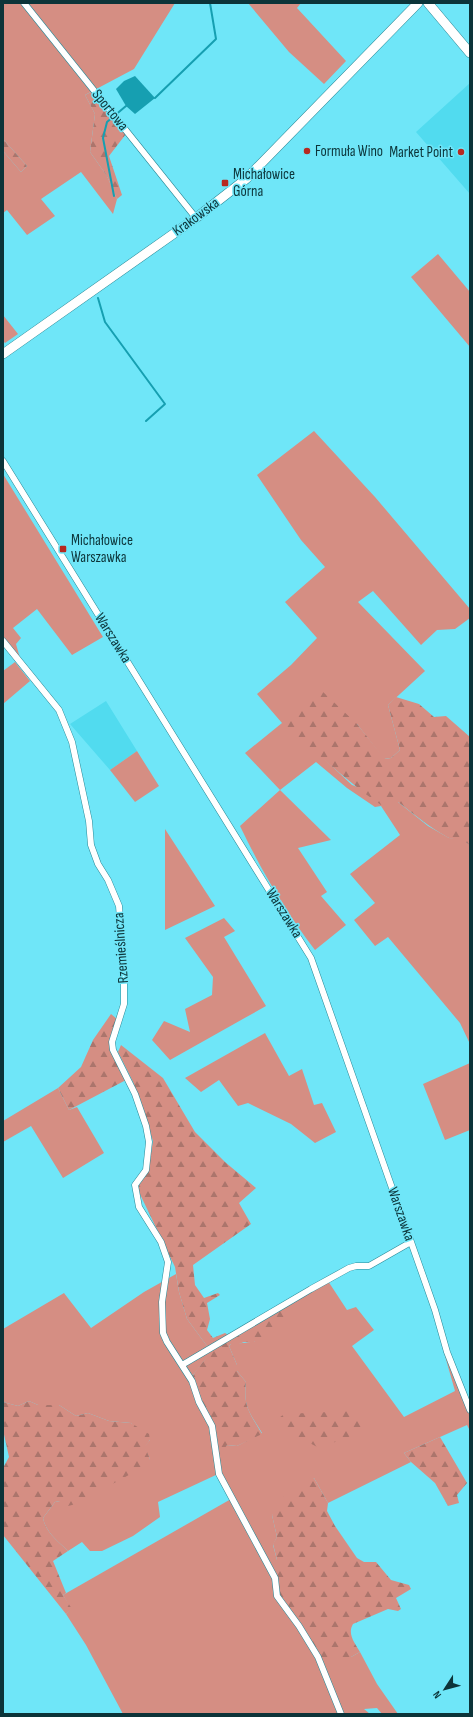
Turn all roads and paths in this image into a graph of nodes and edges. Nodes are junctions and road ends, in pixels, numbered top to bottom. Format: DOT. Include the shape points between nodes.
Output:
graph roads {
  1 [pos="24,3"];
  2 [pos="418,3"];
  3 [pos="428,3"];
  4 [pos="470,53"];
  5 [pos="196,218"];
  6 [pos="3,354"];
  7 [pos="3,461"];
  8 [pos="3,642"];
  9 [pos="411,1242"];
  10 [pos="182,1365"];
  11 [pos="470,1410"];
  12 [pos="341,1714"];
  1 -- 5 [label="street, Sportowa"];
  2 -- 5 [label="main road, Krakowska" via="252,174"];
  3 -- 4 [label="main road"];
  5 -- 6 [label="main road, Krakowska"];
  7 -- 9 [label="street, Warszawka" via="307,952"];
  8 -- 10 [label="street, Rzemieślnicza" via="59,710 72,742 89,821 91,845 119,906 124,1004 112,1042 113,1050 135,1094 146,1126 149,1142 146,1170 135,1185 139,1207 161,1242 168,1262 162,1302 163,1333"];
  9 -- 10 [label="street" via="369,1266 349,1268"];
  9 -- 11 [label="street, Warszawka" via="447,1352"];
  10 -- 12 [label="street, Rzemieślnicza" via="212,1426 218,1474 276,1578 277,1596 318,1657"];
}
